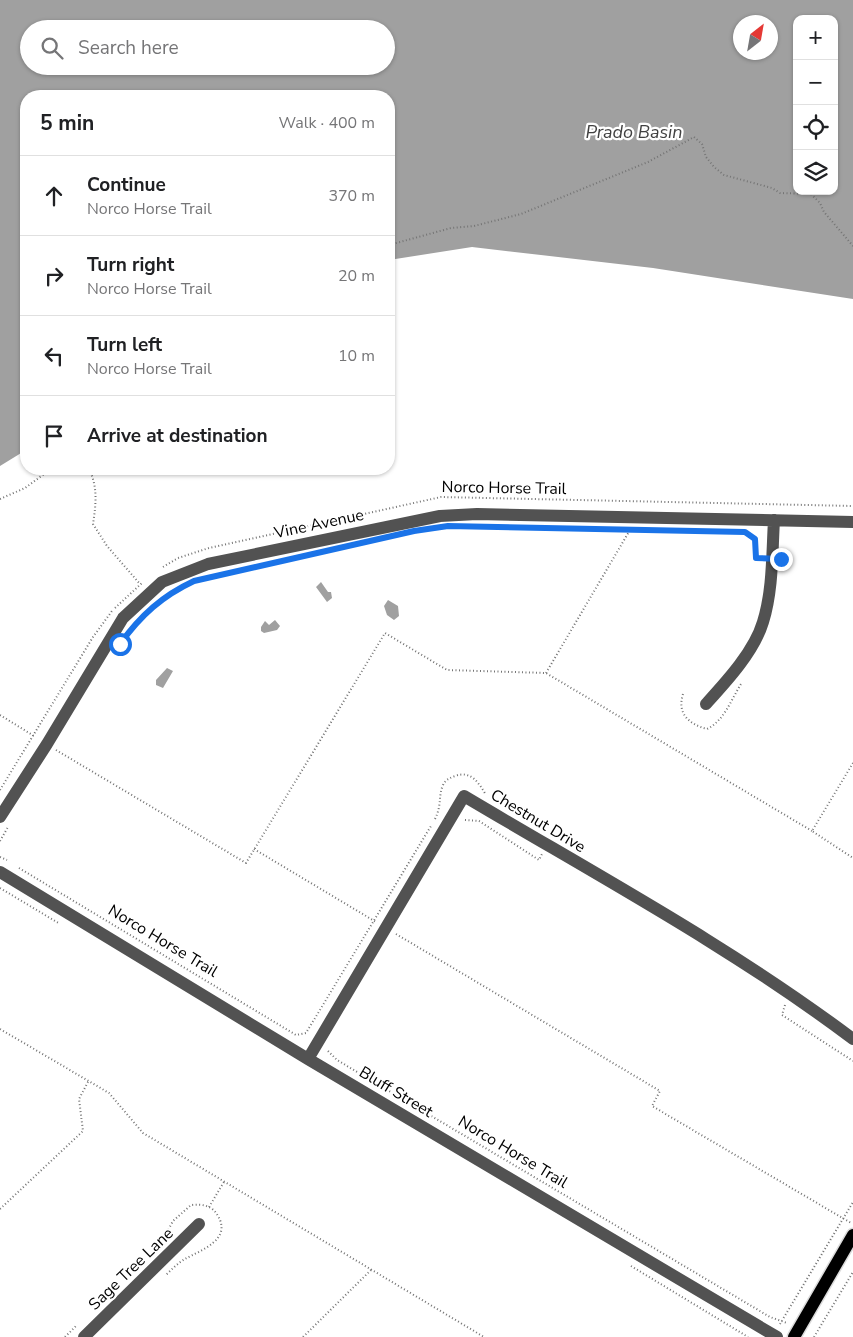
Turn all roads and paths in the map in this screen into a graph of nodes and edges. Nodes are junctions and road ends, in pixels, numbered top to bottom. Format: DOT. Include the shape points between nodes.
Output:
graph roads {
  1 [pos="395,243"];
  2 [pos="853,246"];
  3 [pos="43,475"];
  4 [pos="92,475"];
  5 [pos="0,499"];
  6 [pos="853,506"];
  7 [pos="774,520"];
  8 [pos="853,522"];
  9 [pos="621,530"];
  10 [pos="738,531"];
  11 [pos="771,558"];
  12 [pos="160,570"];
  13 [pos="144,581"];
  14 [pos="140,584"];
  15 [pos="546,673"];
  16 [pos="706,704"];
  17 [pos="0,715"];
  18 [pos="34,736"];
  19 [pos="47,744"];
  20 [pos="853,763"];
  21 [pos="0,790"];
  22 [pos="490,798"];
  23 [pos="5,821"];
  24 [pos="460,826"];
  25 [pos="812,831"];
  26 [pos="0,841"];
  27 [pos="547,846"];
  28 [pos="254,849"];
  29 [pos="0,856"];
  30 [pos="853,858"];
  31 [pos="8,862"];
  32 [pos="17,867"];
  33 [pos="0,872"];
  34 [pos="373,920"];
  35 [pos="386,928"];
  36 [pos="788,991"];
  37 [pos="0,1029"];
  38 [pos="853,1039"];
  39 [pos="327,1047"];
  40 [pos="308,1059"];
  41 [pos="853,1061"];
  42 [pos="88,1082"];
  43 [pos="224,1182"];
  44 [pos="853,1202"];
  45 [pos="209,1207"];
  46 [pos="0,1209"];
  47 [pos="842,1218"];
  48 [pos="199,1224"];
  49 [pos="853,1224"];
  50 [pos="853,1235"];
  51 [pos="371,1270"];
  52 [pos="853,1272"];
  53 [pos="782,1321"];
  54 [pos="775,1336"];
  55 [pos="84,1337"];
  56 [pos="303,1337"];
  57 [pos="484,1337"];
  58 [pos="794,1337"];
  59 [pos="814,1337"];
  1 -- 2 [label="path" via="521,214 648,162 694,137 702,144 706,157 724,175 780,193 811,194"];
  3 -- 5 [label="path" via="25,488"];
  4 -- 14 [label="path" via="96,497 93,524 107,546"];
  6 -- 12 [label="path, Norco Horse Trail" via="441,497 210,548 178,558"];
  7 -- 8 [label="street, Vine Avenue"];
  7 -- 11 [label="street"];
  7 -- 19 [label="street, Vine Avenue" via="440,516 208,564 162,582 123,618"];
  9 -- 15 [label="path" via="631,530"];
  10 -- 11 [label="path" via="755,539 756,558"];
  11 -- 16 [label="street" via="768,600 762,624 736,671"];
  13 -- 14 [label="path"];
  14 -- 18 [label="path" via="103,621"];
  15 -- 25 [label="path"];
  15 -- 28 [label="path" via="447,670 385,633"];
  17 -- 18 [label="path"];
  18 -- 19 [label="path"];
  18 -- 21 [label="path"];
  19 -- 23 [label="street, Vine Avenue"];
  19 -- 28 [label="path" via="246,863"];
  20 -- 25 [label="path"];
  22 -- 34 [label="path, Norco Horse Trail" via="467,774 446,780 440,808"];
  23 -- 26 [label="path"];
  24 -- 27 [label="path" via="465,819 479,821 539,860"];
  25 -- 30 [label="path"];
  27 -- 35 [label="street, Chestnut Drive" via="464,796"];
  27 -- 36 [label="street, Chestnut Drive"];
  28 -- 34 [label="path"];
  29 -- 31 [label="path"];
  32 -- 34 [label="path, Norco Horse Trail" via="296,1034 306,1033"];
  33 -- 40 [label="street, Bluff Street"];
  34 -- 35 [label="path"];
  35 -- 40 [label="street, Chestnut Drive"];
  35 -- 47 [label="path" via="660,1091 652,1106"];
  36 -- 38 [label="street, Chestnut Drive"];
  36 -- 41 [label="path" via="782,1015"];
  37 -- 42 [label="path"];
  39 -- 53 [label="path, Norco Horse Trail" via="329,1054 337,1060 770,1317"];
  40 -- 54 [label="street, Bluff Street"];
  42 -- 43 [label="path" via="109,1093 143,1133"];
  42 -- 46 [label="path" via="79,1098 83,1131"];
  43 -- 45 [label="path"];
  43 -- 51 [label="path"];
  44 -- 47 [label="path"];
  47 -- 49 [label="path"];
  47 -- 53 [label="path"];
  48 -- 55 [label="street, Sage Tree Lane"];
  50 -- 58 [label="main road"];
  51 -- 56 [label="path"];
  51 -- 57 [label="path"];
  52 -- 59 [label="path"];
  53 -- 54 [label="path"];
}
